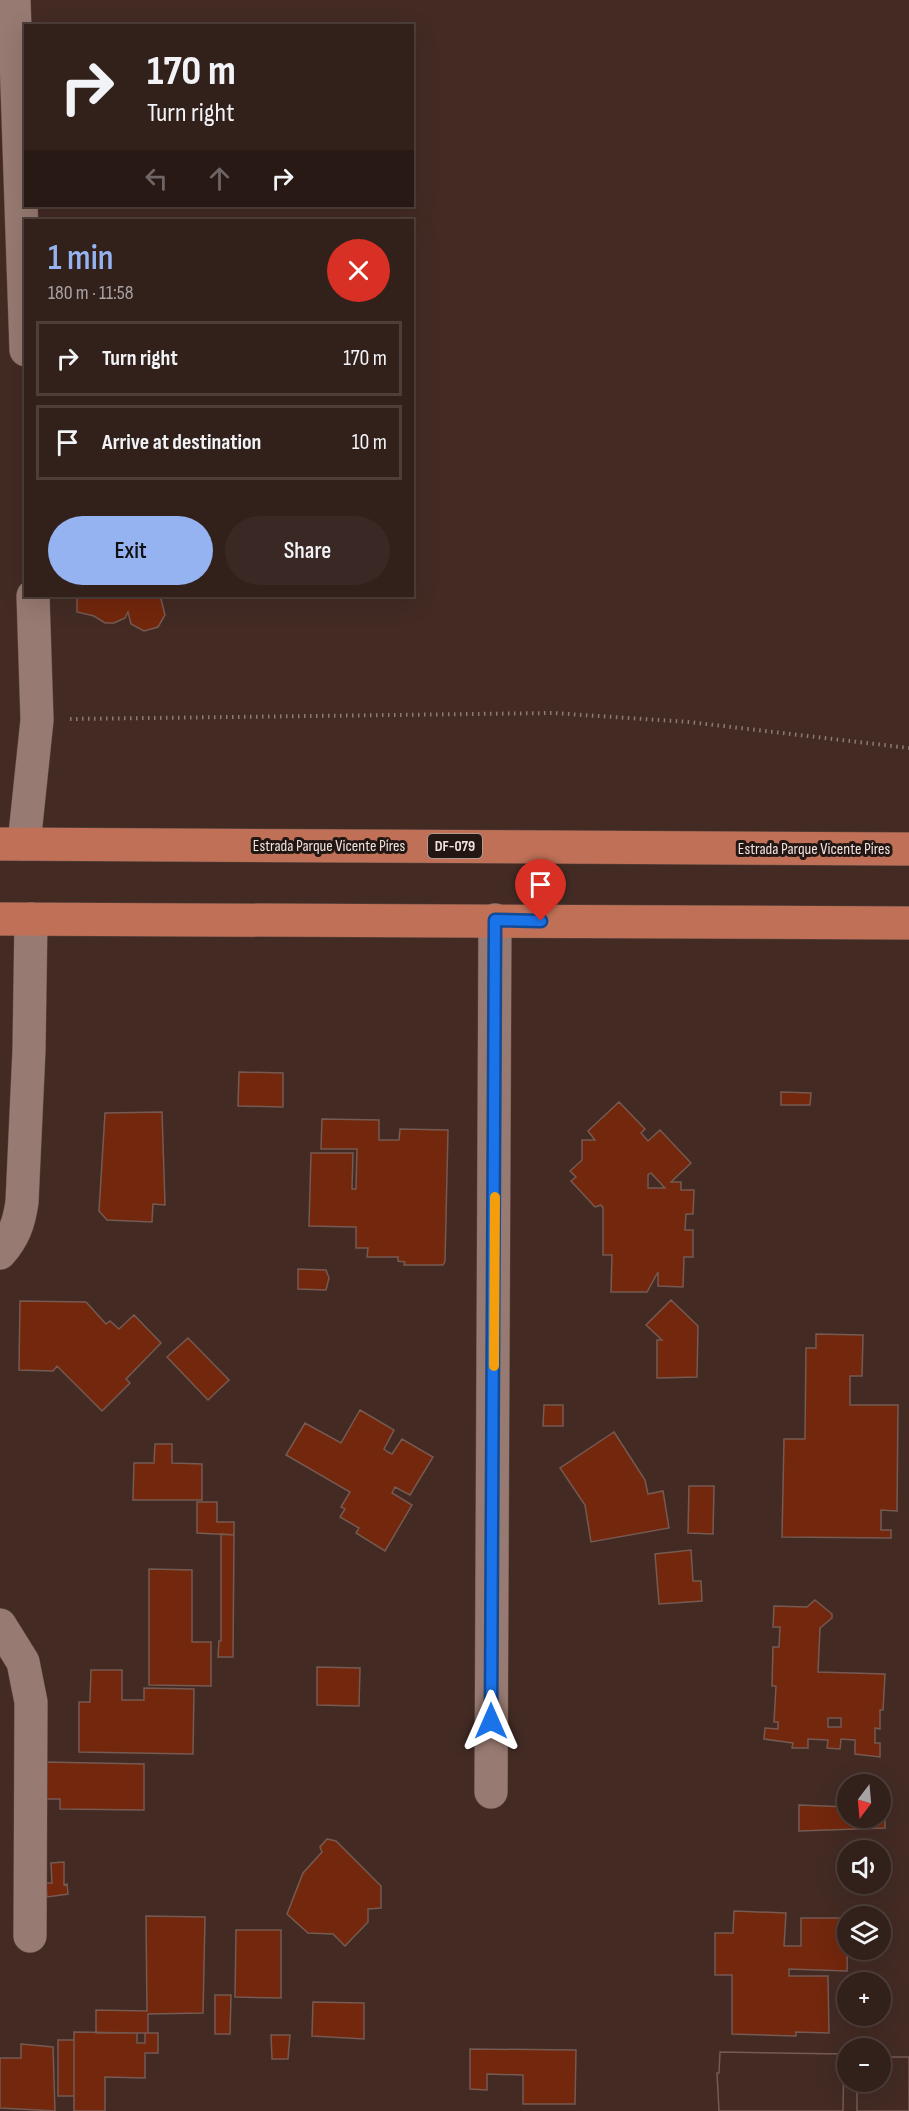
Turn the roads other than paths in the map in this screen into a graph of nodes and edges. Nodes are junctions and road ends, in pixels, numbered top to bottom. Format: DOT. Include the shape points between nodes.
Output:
graph roads {
  1 [pos="14,0"];
  2 [pos="24,292"];
  3 [pos="33,597"];
  4 [pos="12,844"];
  5 [pos="909,849"];
  6 [pos="16,919"];
  7 [pos="495,920"];
  8 [pos="909,923"];
  9 [pos="0,1253"];
  10 [pos="0,1625"];
  11 [pos="490,1792"];
  12 [pos="30,1936"];
  1 -- 2 [label="street"];
  3 -- 4 [label="street" via="37,720"];
  4 -- 5 [label="main road, Estrada Parque Vicente Pires / DF-079"];
  6 -- 7 [label="main road"];
  6 -- 9 [label="street" via="29,1050 22,1202 18,1225"];
  7 -- 8 [label="main road"];
  7 -- 11 [label="street"];
  10 -- 12 [label="street" via="23,1662 31,1702"];
}
